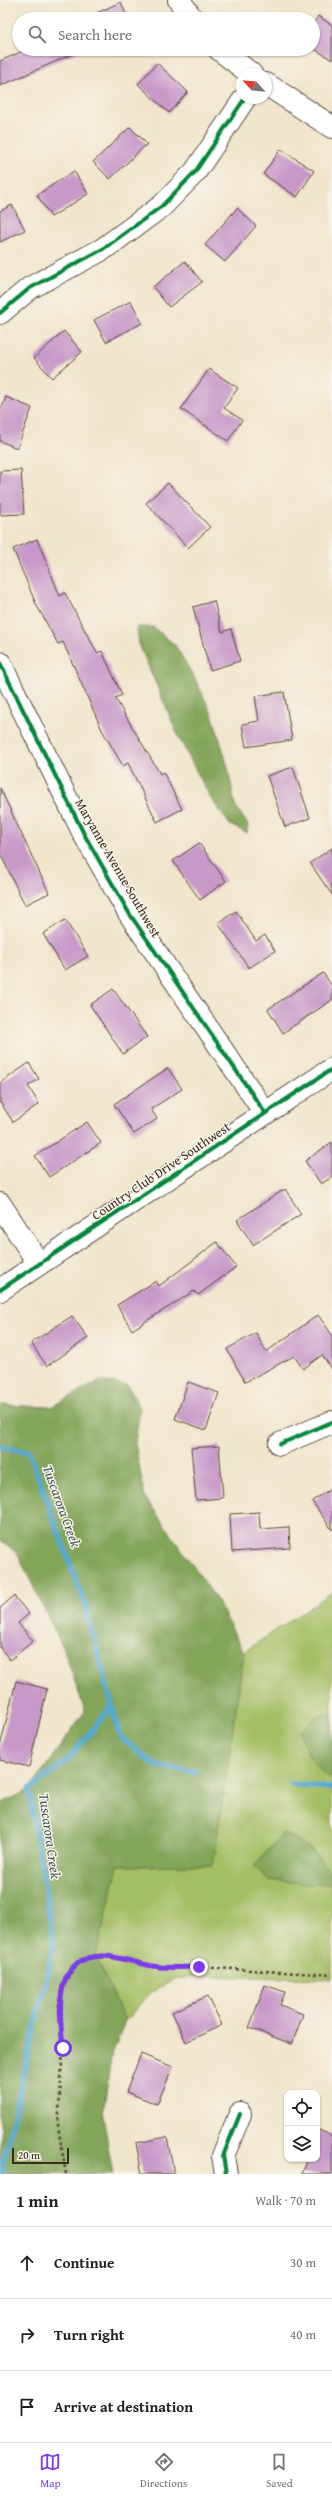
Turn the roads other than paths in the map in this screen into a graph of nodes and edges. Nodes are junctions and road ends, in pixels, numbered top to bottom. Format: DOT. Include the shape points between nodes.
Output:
graph roads {
  1 [pos="179,0"];
  2 [pos="187,12"];
  3 [pos="228,56"];
  4 [pos="243,68"];
  5 [pos="272,88"];
  6 [pos="241,104"];
  7 [pos="332,127"];
  8 [pos="0,313"];
  9 [pos="0,663"];
  10 [pos="332,1069"];
  11 [pos="265,1113"];
  12 [pos="0,1204"];
  13 [pos="39,1264"];
  14 [pos="0,1290"];
  15 [pos="332,1422"];
  16 [pos="280,1444"];
  17 [pos="240,2114"];
  18 [pos="226,2174"];
  1 -- 2 [label="street"];
  3 -- 4 [label="street"];
  5 -- 7 [label="street"];
  6 -- 8 [label="street" via="195,172 162,206 103,249 30,288"];
  9 -- 11 [label="street, Maryanne Avenue Southwest" via="84,834 129,913"];
  10 -- 11 [label="street, Country Club Drive Southwest"];
  11 -- 13 [label="street, Country Club Drive Southwest"];
  12 -- 13 [label="street"];
  13 -- 14 [label="street, Country Club Drive Southwest"];
  15 -- 16 [label="street"];
  17 -- 18 [label="street" via="223,2156"];
}
